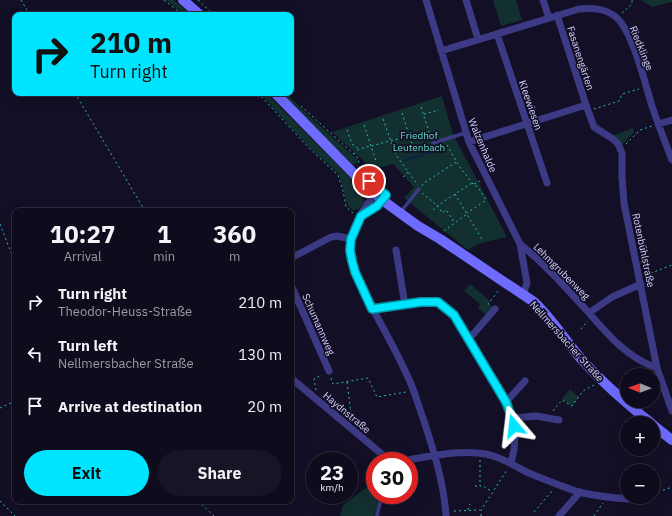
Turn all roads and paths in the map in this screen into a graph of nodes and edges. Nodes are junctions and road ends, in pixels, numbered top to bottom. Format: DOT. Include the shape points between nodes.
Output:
graph roads {
  1 [pos="21,0"];
  2 [pos="164,0"];
  3 [pos="183,0"];
  4 [pos="198,0"];
  5 [pos="426,0"];
  6 [pos="466,0"];
  7 [pos="543,0"];
  8 [pos="632,0"];
  9 [pos="28,12"];
  10 [pos="179,12"];
  11 [pos="197,12"];
  12 [pos="211,12"];
  13 [pos="557,15"];
  14 [pos="548,18"];
  15 [pos="617,18"];
  16 [pos="497,34"];
  17 [pos="478,40"];
  18 [pos="441,50"];
  19 [pos="646,86"];
  20 [pos="77,96"];
  21 [pos="261,96"];
  22 [pos="278,96"];
  23 [pos="301,106"];
  24 [pos="421,107"];
  25 [pos="587,108"];
  26 [pos="439,110"];
  27 [pos="402,113"];
  28 [pos="423,115"];
  29 [pos="383,119"];
  30 [pos="672,120"];
  31 [pos="527,123"];
  32 [pos="658,124"];
  33 [pos="364,125"];
  34 [pos="347,130"];
  35 [pos="429,131"];
  36 [pos="465,133"];
  37 [pos="410,136"];
  38 [pos="444,140"];
  39 [pos="390,142"];
  40 [pos="468,142"];
  41 [pos="433,143"];
  42 [pos="626,145"];
  43 [pos="371,147"];
  44 [pos="359,149"];
  45 [pos="414,150"];
  46 [pos="354,154"];
  47 [pos="340,158"];
  48 [pos="672,160"];
  49 [pos="376,161"];
  50 [pos="456,162"];
  51 [pos="356,170"];
  52 [pos="408,172"];
  53 [pos="403,177"];
  54 [pos="547,183"];
  55 [pos="473,184"];
  56 [pos="482,185"];
  57 [pos="419,189"];
  58 [pos="381,194"];
  59 [pos="455,194"];
  60 [pos="437,206"];
  61 [pos="143,208"];
  62 [pos="404,209"];
  63 [pos="433,210"];
  64 [pos="467,214"];
  65 [pos="361,216"];
  66 [pos="455,223"];
  67 [pos="0,224"];
  68 [pos="441,235"];
  69 [pos="351,239"];
  70 [pos="483,241"];
  71 [pos="520,244"];
  72 [pos="396,250"];
  73 [pos="12,255"];
  74 [pos="294,256"];
  75 [pos="672,265"];
  76 [pos="640,281"];
  77 [pos="502,287"];
  78 [pos="294,292"];
  79 [pos="523,294"];
  80 [pos="405,305"];
  81 [pos="372,309"];
  82 [pos="495,309"];
  83 [pos="590,314"];
  84 [pos="581,329"];
  85 [pos="469,339"];
  86 [pos="657,368"];
  87 [pos="329,371"];
  88 [pos="660,376"];
  89 [pos="602,380"];
  90 [pos="294,381"];
  91 [pos="525,381"];
  92 [pos="346,382"];
  93 [pos="413,391"];
  94 [pos="316,399"];
  95 [pos="12,402"];
  96 [pos="506,402"];
  97 [pos="0,408"];
  98 [pos="672,410"];
  99 [pos="643,416"];
  100 [pos="547,417"];
  101 [pos="512,418"];
  102 [pos="559,420"];
  103 [pos="349,427"];
  104 [pos="660,430"];
  105 [pos="672,440"];
  106 [pos="379,452"];
  107 [pos="480,453"];
  108 [pos="435,455"];
  109 [pos="418,458"];
  110 [pos="511,464"];
  111 [pos="558,485"];
  112 [pos="475,486"];
  113 [pos="480,486"];
  114 [pos="672,487"];
  115 [pos="660,490"];
  116 [pos="492,492"];
  117 [pos="580,492"];
  118 [pos="606,497"];
  119 [pos="620,498"];
  120 [pos="0,501"];
  121 [pos="201,504"];
  122 [pos="380,504"];
  123 [pos="470,504"];
  124 [pos="468,510"];
  125 [pos="481,510"];
  126 [pos="534,512"];
  127 [pos="446,513"];
  128 [pos="16,516"];
  129 [pos="214,516"];
  130 [pos="377,516"];
  131 [pos="481,516"];
  132 [pos="560,516"];
  133 [pos="594,516"];
  1 -- 9 [label="path"];
  2 -- 10 [label="path"];
  3 -- 11 [label="street"];
  4 -- 12 [label="path"];
  5 -- 18 [label="street, Walzenhalde"];
  6 -- 17 [label="street"];
  7 -- 14 [label="street"];
  8 -- 15 [label="path" via="632,4"];
  13 -- 14 [label="street"];
  13 -- 15 [label="street" via="592,8"];
  13 -- 25 [label="street, Fasanengärten"];
  14 -- 16 [label="street"];
  15 -- 19 [label="street, Riedklinge" via="630,41"];
  16 -- 17 [label="street"];
  16 -- 31 [label="street, Kleewiesen"];
  17 -- 18 [label="street"];
  18 -- 36 [label="street, Walzenhalde"];
  19 -- 25 [label="path" via="622,94 619,101"];
  19 -- 32 [label="street, Riedklinge"];
  20 -- 61 [label="path"];
  21 -- 65 [label="path" via="338,175 346,206"];
  22 -- 47 [label="street"];
  23 -- 46 [label="path"];
  24 -- 28 [label="path"];
  25 -- 31 [label="street, Fasanengärten"];
  25 -- 76 [label="street, Rotenbühlstraße" via="594,127 613,138 622,153 624,203"];
  26 -- 28 [label="path"];
  27 -- 37 [label="path"];
  28 -- 35 [label="path"];
  29 -- 39 [label="path"];
  30 -- 32 [label="street"];
  31 -- 40 [label="street, Fasanengärten"];
  31 -- 54 [label="street, Kleewiesen"];
  32 -- 42 [label="path" via="640,130"];
  32 -- 48 [label="street, Riedklinge"];
  33 -- 43 [label="path"];
  34 -- 44 [label="path" via="352,144"];
  35 -- 37 [label="path"];
  35 -- 41 [label="path"];
  36 -- 38 [label="lane"];
  36 -- 40 [label="street, Walzenhalde"];
  37 -- 39 [label="path"];
  37 -- 45 [label="path"];
  38 -- 41 [label="lane"];
  38 -- 50 [label="path"];
  39 -- 43 [label="path"];
  39 -- 52 [label="path"];
  40 -- 71 [label="street, Walzenhalde"];
  43 -- 44 [label="path"];
  43 -- 49 [label="path"];
  44 -- 46 [label="path"];
  46 -- 51 [label="path" via="359,160"];
  47 -- 51 [label="street, Nellmersbacher Straße"];
  47 -- 58 [label="street, Nellmersbacher Straße"];
  50 -- 52 [label="path" via="420,188"];
  50 -- 55 [label="path"];
  51 -- 58 [label="street, Nellmersbacher Straße"];
  52 -- 53 [label="path"];
  55 -- 56 [label="path" via="480,181"];
  55 -- 59 [label="path"];
  55 -- 64 [label="path" via="486,200"];
  57 -- 60 [label="path"];
  57 -- 62 [label="lane"];
  58 -- 62 [label="street, Nellmersbacher Straße"];
  58 -- 65 [label="street" via="366,205"];
  58 -- 68 [label="street, Nellmersbacher Straße" via="418,226"];
  59 -- 60 [label="path"];
  59 -- 64 [label="path"];
  60 -- 63 [label="path"];
  60 -- 66 [label="path" via="442,213 446,210"];
  62 -- 68 [label="street, Nellmersbacher Straße"];
  64 -- 66 [label="path"];
  64 -- 70 [label="path"];
  65 -- 69 [label="street"];
  66 -- 68 [label="path"];
  67 -- 73 [label="path"];
  68 -- 79 [label="street, Nellmersbacher Straße"];
  69 -- 74 [label="street" via="331,237"];
  69 -- 81 [label="street" via="350,250 355,272"];
  71 -- 79 [label="street, Walzenhalde" via="527,282"];
  71 -- 83 [label="street, Lehmgrubenweg"];
  72 -- 80 [label="street"];
  75 -- 76 [label="path"];
  76 -- 83 [label="street, Lehmgrubenweg" via="612,297"];
  76 -- 86 [label="street, Rotenbühlstraße"];
  77 -- 82 [label="path" via="488,304"];
  78 -- 87 [label="street, Schumannweg"];
  79 -- 89 [label="street, Nellmersbacher Straße" via="544,312"];
  80 -- 81 [label="street"];
  80 -- 85 [label="street" via="438,302 454,315"];
  81 -- 93 [label="street" via="407,373"];
  82 -- 85 [label="street"];
  83 -- 84 [label="path"];
  83 -- 86 [label="street, Lehmgrubenweg" via="621,348 645,364"];
  85 -- 96 [label="street"];
  87 -- 92 [label="path" via="333,384"];
  87 -- 94 [label="path" via="314,379"];
  88 -- 98 [label="street, Rotenbühlstraße"];
  89 -- 99 [label="street, Nellmersbacher Straße"];
  89 -- 100 [label="path" via="583,391 572,406 562,400"];
  90 -- 94 [label="street, Haydnstraße"];
  91 -- 96 [label="street"];
  92 -- 93 [label="path" via="368,378 377,397"];
  92 -- 103 [label="path" via="353,419"];
  93 -- 108 [label="street"];
  94 -- 103 [label="street, Haydnstraße"];
  95 -- 97 [label="path"];
  96 -- 101 [label="street"];
  100 -- 101 [label="street"];
  100 -- 102 [label="street"];
  101 -- 110 [label="street" via="515,435"];
  103 -- 106 [label="street, Haydnstraße"];
  104 -- 105 [label="street, Nellmersbacher Straße"];
  107 -- 108 [label="street"];
  107 -- 110 [label="street"];
  107 -- 113 [label="path"];
  108 -- 109 [label="street"];
  108 -- 127 [label="street"];
  110 -- 111 [label="street"];
  110 -- 116 [label="path"];
  111 -- 117 [label="street"];
  111 -- 126 [label="path"];
  112 -- 113 [label="path"];
  113 -- 116 [label="path"];
  114 -- 115 [label="path"];
  116 -- 125 [label="path"];
  117 -- 118 [label="street"];
  117 -- 132 [label="street"];
  118 -- 119 [label="street"];
  118 -- 133 [label="path"];
  120 -- 128 [label="path"];
  121 -- 129 [label="path"];
  122 -- 130 [label="lane"];
  123 -- 124 [label="path"];
  124 -- 125 [label="path"];
  124 -- 127 [label="path"];
  125 -- 131 [label="path"];
}
